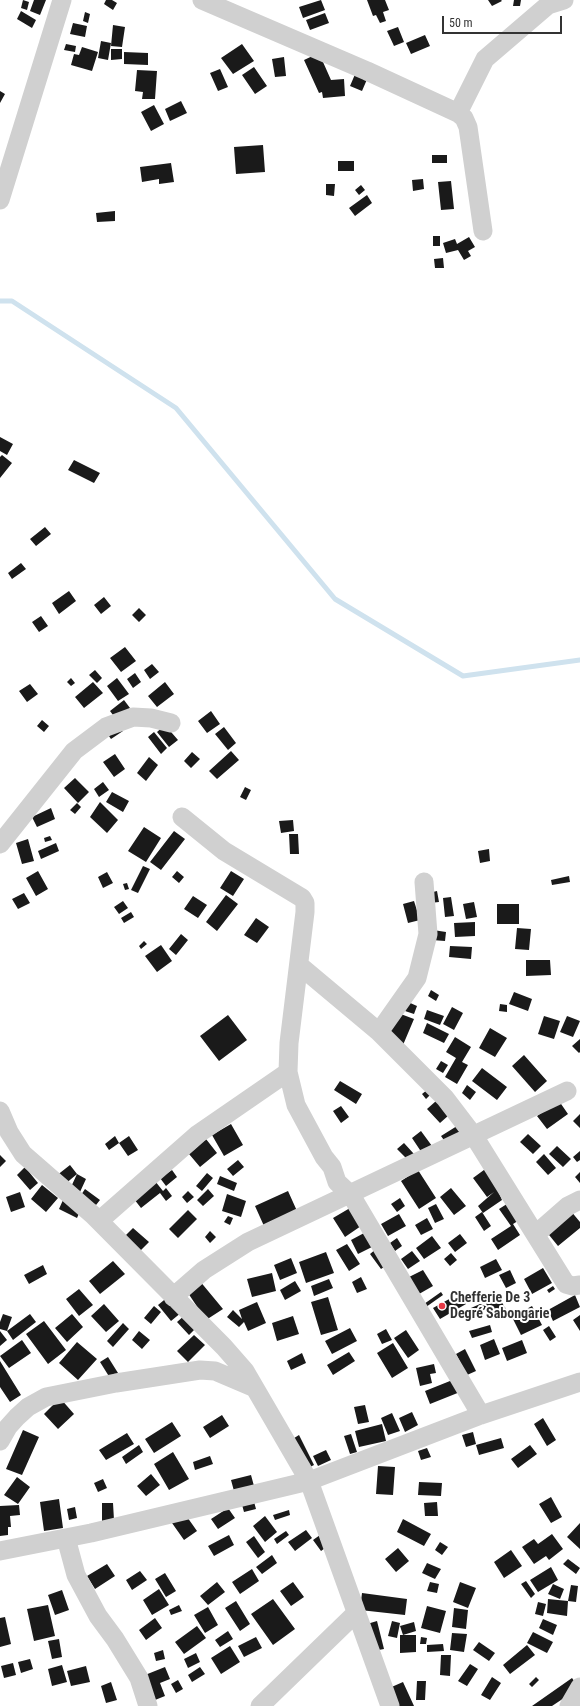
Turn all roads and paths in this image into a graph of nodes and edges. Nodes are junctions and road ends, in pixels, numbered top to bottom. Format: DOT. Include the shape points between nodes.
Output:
graph roads {
  1 [pos="62,0"];
  2 [pos="202,0"];
  3 [pos="564,0"];
  4 [pos="233,5"];
  5 [pos="458,113"];
  6 [pos="0,200"];
  7 [pos="483,231"];
  8 [pos="171,723"];
  9 [pos="182,817"];
  10 [pos="0,844"];
  11 [pos="424,882"];
  12 [pos="299,965"];
  13 [pos="379,1032"];
  14 [pos="288,1072"];
  15 [pos="567,1091"];
  16 [pos="0,1111"];
  17 [pos="474,1136"];
  18 [pos="351,1195"];
  19 [pos="580,1200"];
  20 [pos="99,1221"];
  21 [pos="536,1234"];
  22 [pos="580,1285"];
  23 [pos="173,1297"];
  24 [pos="224,1347"];
  25 [pos="215,1371"];
  26 [pos="580,1382"];
  27 [pos="255,1388"];
  28 [pos="480,1415"];
  29 [pos="0,1441"];
  30 [pos="309,1481"];
  31 [pos="66,1538"];
  32 [pos="0,1551"];
  33 [pos="356,1613"];
  34 [pos="580,1687"];
  35 [pos="148,1706"];
  36 [pos="260,1706"];
  37 [pos="390,1706"];
  38 [pos="569,1706"];
  1 -- 6 [label="street"];
  2 -- 4 [label="street"];
  3 -- 5 [label="street" via="548,5 485,59"];
  4 -- 5 [label="street"];
  5 -- 7 [label="street" via="468,127"];
  8 -- 10 [label="street" via="133,717 106,728 74,751"];
  9 -- 12 [label="street" via="224,851 302,898 305,912"];
  11 -- 13 [label="street" via="428,934 417,978"];
  12 -- 13 [label="street"];
  12 -- 14 [label="street"];
  13 -- 17 [label="street" via="445,1098"];
  14 -- 18 [label="street" via="296,1105 332,1167 337,1182"];
  14 -- 20 [label="street" via="198,1134"];
  15 -- 17 [label="street"];
  16 -- 20 [label="street" via="23,1154"];
  17 -- 18 [label="street"];
  17 -- 21 [label="street"];
  18 -- 23 [label="street" via="248,1242 204,1270"];
  18 -- 28 [label="street"];
  19 -- 21 [label="street" via="568,1206"];
  20 -- 23 [label="street"];
  21 -- 22 [label="street" via="566,1284"];
  23 -- 24 [label="street"];
  24 -- 25 [label="street"];
  24 -- 27 [label="street" via="245,1371"];
  25 -- 27 [label="street"];
  25 -- 29 [label="street" via="200,1370 46,1397 17,1417"];
  26 -- 28 [label="street"];
  27 -- 30 [label="street"];
  28 -- 30 [label="street"];
  30 -- 31 [label="street"];
  30 -- 33 [label="street"];
  31 -- 32 [label="street"];
  31 -- 35 [label="street" via="76,1575 98,1616 139,1678"];
  33 -- 36 [label="street"];
  33 -- 37 [label="street"];
  34 -- 38 [label="street"];
}
